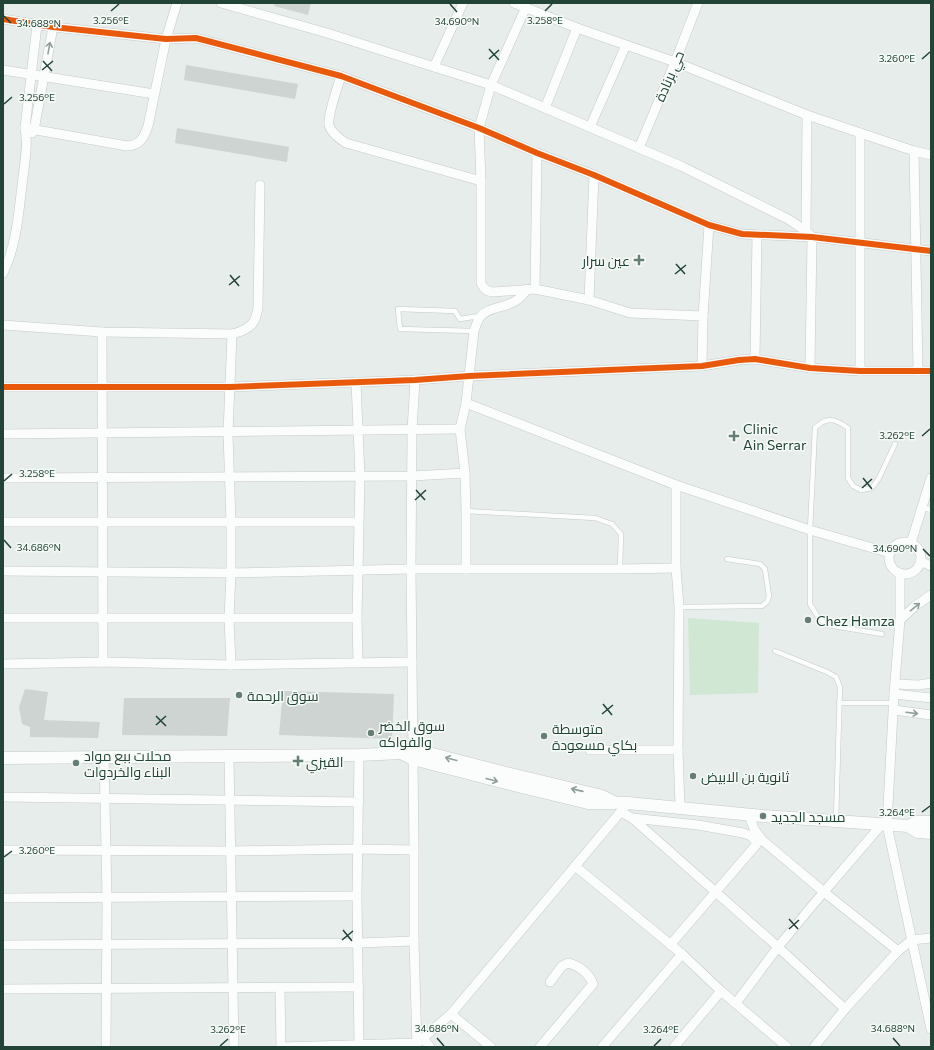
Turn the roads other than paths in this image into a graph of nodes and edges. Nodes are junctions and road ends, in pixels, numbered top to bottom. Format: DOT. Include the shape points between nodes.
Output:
graph roads {
  1 [pos="177,3"];
  2 [pos="221,3"];
  3 [pos="463,3"];
  4 [pos="514,3"];
  5 [pos="698,3"];
  6 [pos="526,8"];
  7 [pos="3,19"];
  8 [pos="36,25"];
  9 [pos="53,27"];
  10 [pos="577,28"];
  11 [pos="166,39"];
  12 [pos="626,45"];
  13 [pos="675,62"];
  14 [pos="434,67"];
  15 [pos="3,70"];
  16 [pos="31,74"];
  17 [pos="45,76"];
  18 [pos="341,76"];
  19 [pos="491,85"];
  20 [pos="154,94"];
  21 [pos="545,108"];
  22 [pos="807,115"];
  23 [pos="590,127"];
  24 [pos="479,128"];
  25 [pos="30,129"];
  26 [pos="860,133"];
  27 [pos="639,148"];
  28 [pos="914,151"];
  29 [pos="538,153"];
  30 [pos="931,155"];
  31 [pos="594,174"];
  32 [pos="481,181"];
  33 [pos="260,185"];
  34 [pos="709,225"];
  35 [pos="809,234"];
  36 [pos="757,235"];
  37 [pos="860,243"];
  38 [pos="915,249"];
  39 [pos="931,251"];
  40 [pos="5,263"];
  41 [pos="3,274"];
  42 [pos="531,289"];
  43 [pos="589,300"];
  44 [pos="481,315"];
  45 [pos="703,316"];
  46 [pos="3,325"];
  47 [pos="474,331"];
  48 [pos="102,332"];
  49 [pos="232,334"];
  50 [pos="755,359"];
  51 [pos="702,366"];
  52 [pos="810,368"];
  53 [pos="860,371"];
  54 [pos="918,371"];
  55 [pos="931,371"];
  56 [pos="469,376"];
  57 [pos="415,380"];
  58 [pos="356,382"];
  59 [pos="3,387"];
  60 [pos="102,387"];
  61 [pos="230,387"];
  62 [pos="466,403"];
  63 [pos="460,429"];
  64 [pos="358,430"];
  65 [pos="412,430"];
  66 [pos="102,432"];
  67 [pos="228,433"];
  68 [pos="3,434"];
  69 [pos="895,444"];
  70 [pos="464,473"];
  71 [pos="360,476"];
  72 [pos="412,476"];
  73 [pos="102,477"];
  74 [pos="3,478"];
  75 [pos="228,478"];
  76 [pos="931,478"];
  77 [pos="676,485"];
  78 [pos="922,507"];
  79 [pos="931,510"];
  80 [pos="466,511"];
  81 [pos="3,522"];
  82 [pos="103,522"];
  83 [pos="230,522"];
  84 [pos="358,522"];
  85 [pos="810,530"];
  86 [pos="911,544"];
  87 [pos="890,553"];
  88 [pos="727,559"];
  89 [pos="920,561"];
  90 [pos="931,566"];
  91 [pos="676,568"];
  92 [pos="411,569"];
  93 [pos="466,569"];
  94 [pos="620,569"];
  95 [pos="357,570"];
  96 [pos="3,571"];
  97 [pos="103,572"];
  98 [pos="231,573"];
  99 [pos="900,573"];
  100 [pos="931,595"];
  101 [pos="679,607"];
  102 [pos="3,618"];
  103 [pos="103,618"];
  104 [pos="229,618"];
  105 [pos="357,618"];
  106 [pos="900,620"];
  107 [pos="882,634"];
  108 [pos="775,651"];
  109 [pos="103,662"];
  110 [pos="412,662"];
  111 [pos="358,663"];
  112 [pos="3,664"];
  113 [pos="231,665"];
  114 [pos="931,683"];
  115 [pos="895,684"];
  116 [pos="931,698"];
  117 [pos="894,702"];
  118 [pos="839,703"];
  119 [pos="931,714"];
  120 [pos="590,750"];
  121 [pos="678,750"];
  122 [pos="413,754"];
  123 [pos="359,755"];
  124 [pos="104,756"];
  125 [pos="229,756"];
  126 [pos="3,758"];
  127 [pos="3,798"];
  128 [pos="105,799"];
  129 [pos="229,800"];
  130 [pos="359,802"];
  131 [pos="621,806"];
  132 [pos="680,807"];
  133 [pos="749,814"];
  134 [pos="632,818"];
  135 [pos="836,821"];
  136 [pos="931,822"];
  137 [pos="885,825"];
  138 [pos="908,826"];
  139 [pos="931,833"];
  140 [pos="358,849"];
  141 [pos="3,850"];
  142 [pos="414,850"];
  143 [pos="106,851"];
  144 [pos="231,851"];
  145 [pos="575,866"];
  146 [pos="715,892"];
  147 [pos="824,892"];
  148 [pos="357,896"];
  149 [pos="107,897"];
  150 [pos="231,897"];
  151 [pos="3,898"];
  152 [pos="931,938"];
  153 [pos="912,940"];
  154 [pos="414,941"];
  155 [pos="358,943"];
  156 [pos="106,944"];
  157 [pos="231,944"];
  158 [pos="3,945"];
  159 [pos="670,945"];
  160 [pos="778,947"];
  161 [pos="898,951"];
  162 [pos="682,954"];
  163 [pos="550,982"];
  164 [pos="280,987"];
  165 [pos="359,987"];
  166 [pos="106,988"];
  167 [pos="232,988"];
  168 [pos="3,989"];
  169 [pos="721,991"];
  170 [pos="736,1003"];
  171 [pos="845,1009"];
  172 [pos="451,1014"];
  173 [pos="931,1029"];
  174 [pos="419,1043"];
  175 [pos="360,1045"];
  176 [pos="487,1046"];
  177 [pos="106,1047"];
  178 [pos="234,1047"];
  179 [pos="281,1047"];
  180 [pos="430,1047"];
  181 [pos="540,1047"];
  182 [pos="602,1047"];
  183 [pos="674,1047"];
  184 [pos="788,1047"];
  185 [pos="814,1047"];
  1 -- 11 [label="street"];
  2 -- 14 [label="street"];
  3 -- 14 [label="street"];
  4 -- 6 [label="street"];
  5 -- 13 [label="street, حي برنادة"];
  6 -- 10 [label="street"];
  6 -- 19 [label="street"];
  7 -- 8 [label="street"];
  8 -- 9 [label="street"];
  8 -- 16 [label="street"];
  9 -- 11 [label="street"];
  17 -- 9 [label="street, one-way"];
  10 -- 12 [label="street"];
  10 -- 21 [label="street"];
  11 -- 18 [label="street" via="196,38"];
  11 -- 20 [label="street"];
  12 -- 13 [label="street"];
  12 -- 23 [label="street"];
  13 -- 22 [label="street"];
  13 -- 27 [label="street, حي برنادة"];
  14 -- 19 [label="street"];
  15 -- 16 [label="street"];
  16 -- 17 [label="street"];
  16 -- 25 [label="street"];
  17 -- 20 [label="street"];
  17 -- 25 [label="street"];
  18 -- 24 [label="street"];
  18 -- 32 [label="street" via="329,116 329,125 338,138 346,143"];
  19 -- 21 [label="street"];
  19 -- 24 [label="street"];
  20 -- 25 [label="street" via="144,137 134,146"];
  21 -- 23 [label="street"];
  22 -- 26 [label="street"];
  22 -- 35 [label="street"];
  23 -- 27 [label="street"];
  24 -- 29 [label="street"];
  24 -- 32 [label="street"];
  25 -- 40 [label="street" via="15,235"];
  26 -- 28 [label="street"];
  26 -- 37 [label="street"];
  27 -- 35 [label="street" via="681,166 788,220"];
  28 -- 30 [label="street"];
  28 -- 38 [label="street"];
  29 -- 31 [label="street"];
  29 -- 42 [label="street"];
  31 -- 34 [label="street"];
  31 -- 43 [label="street"];
  32 -- 42 [label="street" via="481,283 486,291 492,292"];
  33 -- 49 [label="street" via="258,308 255,321 240,332"];
  34 -- 36 [label="street" via="742,234"];
  34 -- 45 [label="street"];
  35 -- 36 [label="street"];
  35 -- 37 [label="street"];
  35 -- 52 [label="street"];
  36 -- 50 [label="street"];
  37 -- 38 [label="street"];
  37 -- 53 [label="street"];
  38 -- 39 [label="street"];
  38 -- 54 [label="street"];
  40 -- 41 [label="street"];
  42 -- 43 [label="street"];
  42 -- 44 [label="street" via="518,300"];
  43 -- 45 [label="street" via="630,313"];
  44 -- 47 [label="street"];
  44 -- 47 [label="lane" via="460,319 455,311 398,309 400,329"];
  45 -- 51 [label="street"];
  46 -- 48 [label="street"];
  47 -- 56 [label="street"];
  48 -- 49 [label="street"];
  48 -- 60 [label="street"];
  49 -- 61 [label="street"];
  50 -- 51 [label="street"];
  50 -- 52 [label="street"];
  51 -- 56 [label="street"];
  52 -- 53 [label="street"];
  53 -- 54 [label="street"];
  54 -- 55 [label="street"];
  56 -- 57 [label="street"];
  56 -- 62 [label="street"];
  57 -- 58 [label="street"];
  57 -- 65 [label="street"];
  58 -- 61 [label="street"];
  58 -- 64 [label="street"];
  59 -- 60 [label="street"];
  60 -- 61 [label="street"];
  60 -- 66 [label="street"];
  61 -- 67 [label="street"];
  62 -- 63 [label="street"];
  62 -- 77 [label="street"];
  63 -- 65 [label="street"];
  63 -- 70 [label="street"];
  64 -- 65 [label="street"];
  64 -- 67 [label="street"];
  64 -- 71 [label="street"];
  65 -- 72 [label="street"];
  66 -- 67 [label="street"];
  66 -- 68 [label="street"];
  66 -- 73 [label="street"];
  67 -- 75 [label="street"];
  69 -- 85 [label="lane" via="872,488 861,490 853,486 848,478 848,428 832,420 823,421 815,428"];
  70 -- 72 [label="street"];
  70 -- 80 [label="street"];
  71 -- 72 [label="street"];
  71 -- 75 [label="street"];
  71 -- 84 [label="street"];
  72 -- 92 [label="street"];
  73 -- 74 [label="street"];
  73 -- 75 [label="street"];
  73 -- 82 [label="street"];
  75 -- 83 [label="street"];
  76 -- 78 [label="street"];
  77 -- 85 [label="street"];
  77 -- 91 [label="street"];
  78 -- 79 [label="lane"];
  78 -- 86 [label="street"];
  80 -- 93 [label="street"];
  80 -- 94 [label="lane" via="595,518 612,524 621,534"];
  81 -- 82 [label="street"];
  82 -- 83 [label="street"];
  82 -- 97 [label="street"];
  83 -- 84 [label="street"];
  83 -- 98 [label="street"];
  84 -- 95 [label="street"];
  85 -- 87 [label="street"];
  85 -- 107 [label="lane" via="810,604 818,617 827,625"];
  86 -- 87 [label="street" via="901,543 892,548"];
  86 -- 89 [label="street" via="919,551"];
  87 -- 99 [label="street" via="889,563"];
  88 -- 101 [label="lane" via="760,564 765,568 769,596 767,602 762,606"];
  89 -- 90 [label="street"];
  89 -- 99 [label="street" via="915,570"];
  91 -- 94 [label="street"];
  91 -- 101 [label="street"];
  92 -- 93 [label="street"];
  92 -- 95 [label="street"];
  92 -- 110 [label="street"];
  93 -- 94 [label="street"];
  95 -- 98 [label="street"];
  95 -- 105 [label="street"];
  96 -- 97 [label="street"];
  97 -- 98 [label="street"];
  97 -- 103 [label="street"];
  98 -- 104 [label="street"];
  99 -- 106 [label="street"];
  106 -- 100 [label="street, one-way"];
  101 -- 121 [label="street"];
  102 -- 103 [label="street"];
  103 -- 104 [label="street"];
  103 -- 109 [label="street"];
  104 -- 105 [label="street"];
  104 -- 113 [label="street"];
  105 -- 111 [label="street"];
  106 -- 115 [label="street"];
  108 -- 118 [label="lane" via="836,678 840,687"];
  109 -- 112 [label="street"];
  109 -- 113 [label="street"];
  110 -- 111 [label="street"];
  110 -- 122 [label="street"];
  111 -- 113 [label="street"];
  114 -- 115 [label="street"];
  115 -- 117 [label="street"];
  116 -- 117 [label="street"];
  117 -- 118 [label="lane"];
  117 -- 119 [label="street, one-way"];
  117 -- 137 [label="street"];
  118 -- 135 [label="lane"];
  120 -- 121 [label="street"];
  121 -- 132 [label="street"];
  122 -- 123 [label="street"];
  122 -- 131 [label="street" via="506,784 588,803"];
  122 -- 142 [label="street"];
  123 -- 125 [label="street"];
  123 -- 130 [label="street"];
  124 -- 125 [label="street"];
  124 -- 126 [label="street"];
  124 -- 128 [label="street"];
  125 -- 129 [label="street"];
  127 -- 128 [label="street"];
  128 -- 129 [label="street"];
  128 -- 143 [label="street"];
  129 -- 130 [label="street"];
  129 -- 144 [label="street"];
  130 -- 140 [label="street"];
  131 -- 132 [label="street"];
  131 -- 134 [label="street"];
  131 -- 145 [label="street"];
  132 -- 133 [label="street"];
  133 -- 135 [label="street"];
  133 -- 147 [label="street" via="754,829 762,840"];
  134 -- 146 [label="street"];
  134 -- 146 [label="street" via="698,825 743,833 756,840 756,845"];
  135 -- 137 [label="street"];
  136 -- 138 [label="street" via="917,822"];
  137 -- 138 [label="street"];
  137 -- 147 [label="street"];
  137 -- 153 [label="street"];
  138 -- 139 [label="street" via="918,832"];
  140 -- 142 [label="street"];
  140 -- 144 [label="street"];
  140 -- 148 [label="street"];
  141 -- 143 [label="street"];
  142 -- 154 [label="street"];
  143 -- 144 [label="street"];
  143 -- 149 [label="street"];
  144 -- 150 [label="street"];
  145 -- 159 [label="street"];
  145 -- 172 [label="street"];
  146 -- 159 [label="street"];
  146 -- 160 [label="street"];
  147 -- 160 [label="street"];
  147 -- 161 [label="street"];
  148 -- 150 [label="street"];
  148 -- 155 [label="street"];
  149 -- 150 [label="street"];
  149 -- 151 [label="street"];
  149 -- 156 [label="street"];
  150 -- 157 [label="street"];
  152 -- 153 [label="street"];
  153 -- 161 [label="street"];
  153 -- 173 [label="street"];
  154 -- 155 [label="street"];
  154 -- 174 [label="street"];
  155 -- 157 [label="street"];
  155 -- 165 [label="street"];
  156 -- 157 [label="street"];
  156 -- 158 [label="street"];
  156 -- 166 [label="street"];
  157 -- 167 [label="street"];
  159 -- 162 [label="street"];
  160 -- 170 [label="street"];
  160 -- 171 [label="street"];
  161 -- 171 [label="street"];
  162 -- 169 [label="street"];
  162 -- 182 [label="street"];
  163 -- 181 [label="street" via="562,966 568,963 576,965 593,984"];
  164 -- 165 [label="street"];
  164 -- 167 [label="street"];
  164 -- 179 [label="street"];
  165 -- 175 [label="street"];
  166 -- 167 [label="street"];
  166 -- 168 [label="street"];
  166 -- 177 [label="street"];
  167 -- 178 [label="street"];
  169 -- 170 [label="street"];
  169 -- 183 [label="street"];
  170 -- 184 [label="street"];
  171 -- 185 [label="street"];
  172 -- 174 [label="street"];
  172 -- 176 [label="street"];
  174 -- 175 [label="street"];
  174 -- 180 [label="street"];
  175 -- 179 [label="street"];
}
